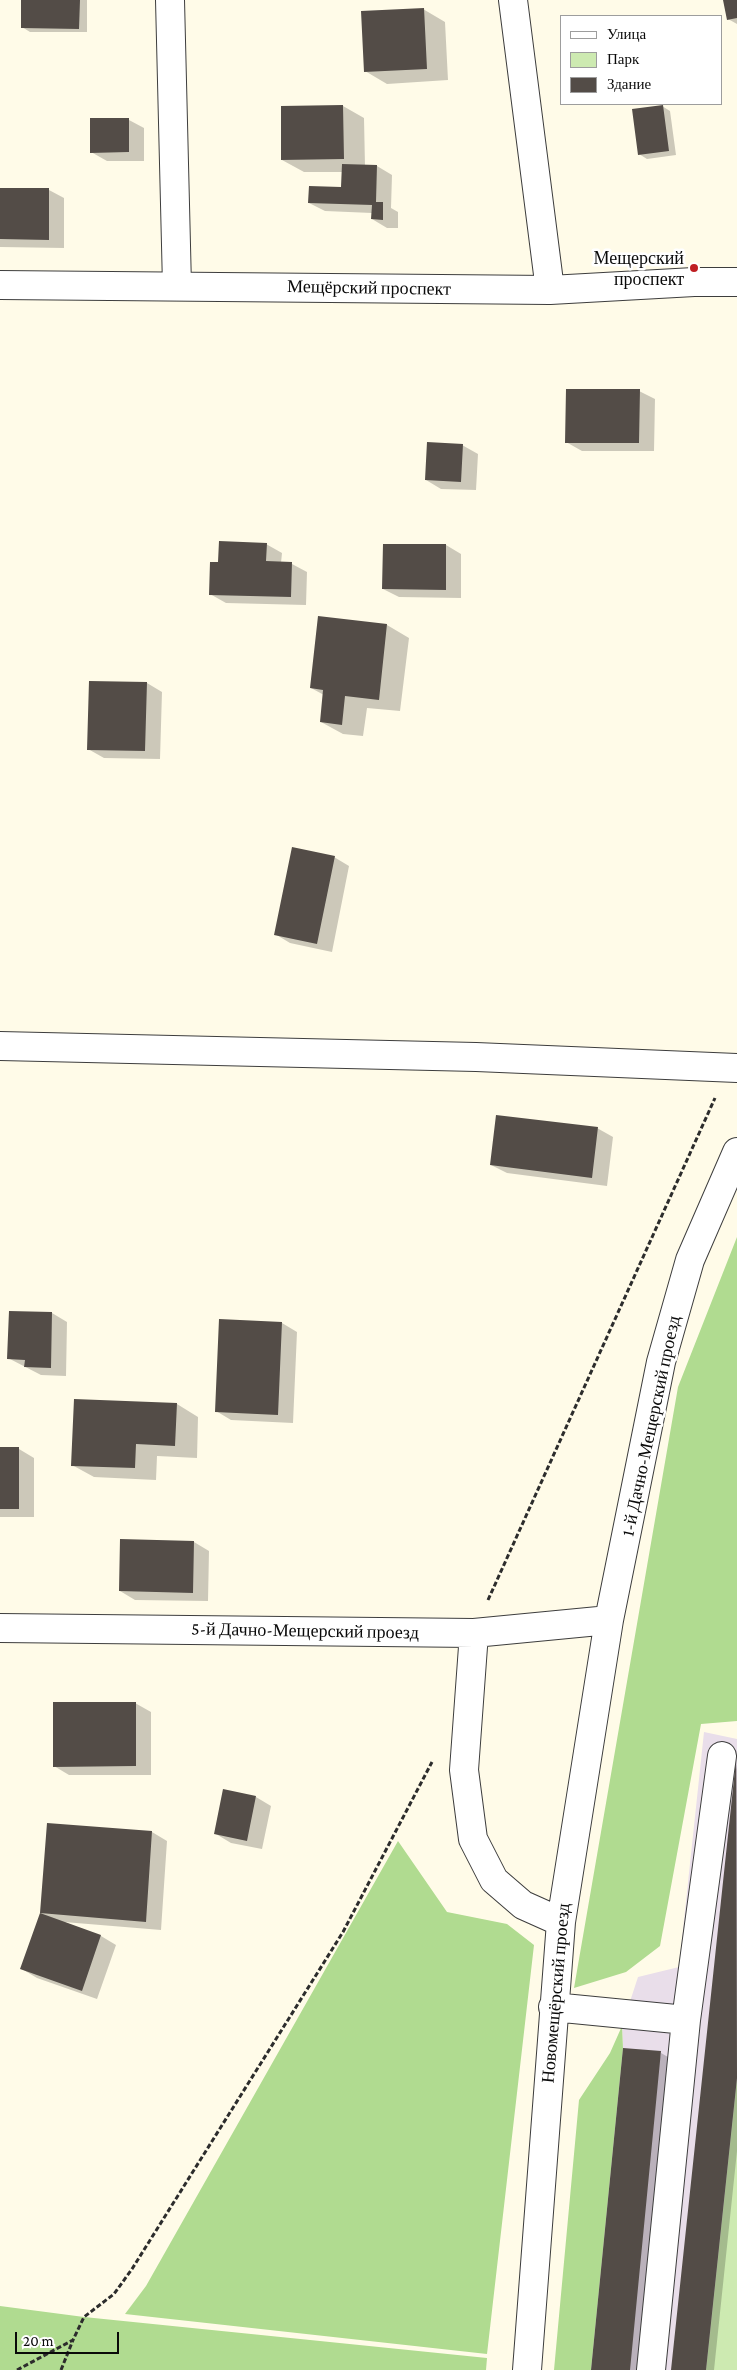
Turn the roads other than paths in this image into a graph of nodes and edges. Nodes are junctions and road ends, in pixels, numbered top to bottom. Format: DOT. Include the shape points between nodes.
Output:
graph roads {
  1 [pos="170,0"];
  2 [pos="513,0"];
  3 [pos="737,282"];
  4 [pos="0,284"];
  5 [pos="177,286"];
  6 [pos="550,290"];
  7 [pos="0,1046"];
  8 [pos="733,1068"];
  9 [pos="737,1152"];
  10 [pos="608,1620"];
  11 [pos="0,1628"];
  12 [pos="474,1633"];
  13 [pos="722,1756"];
  14 [pos="561,1922"];
  15 [pos="554,2007"];
  16 [pos="686,2020"];
  17 [pos="528,2370"];
  18 [pos="651,2370"];
  1 -- 5 [label="street"];
  2 -- 6 [label="street"];
  3 -- 6 [label="street, Мещёрский проспект"];
  4 -- 5 [label="street, Мещёрский проспект"];
  5 -- 6 [label="street, Мещёрский проспект"];
  7 -- 8 [label="street" via="476,1057"];
  9 -- 10 [label="street, 1-й Дачно-Мещерский проезд" via="690,1260 661,1362"];
  10 -- 12 [label="street, 5-й Дачно-Мещерский проезд"];
  10 -- 14 [label="street, Новомещёрский проезд"];
  11 -- 12 [label="street, 5-й Дачно-Мещерский проезд"];
  12 -- 14 [label="street" via="464,1770 474,1840 494,1880 523,1905"];
  13 -- 16 [label="street"];
  14 -- 15 [label="street, Новомещёрский проезд"];
  15 -- 16 [label="street"];
  15 -- 17 [label="street, Новомещёрский проезд"];
  16 -- 18 [label="street"];
}
